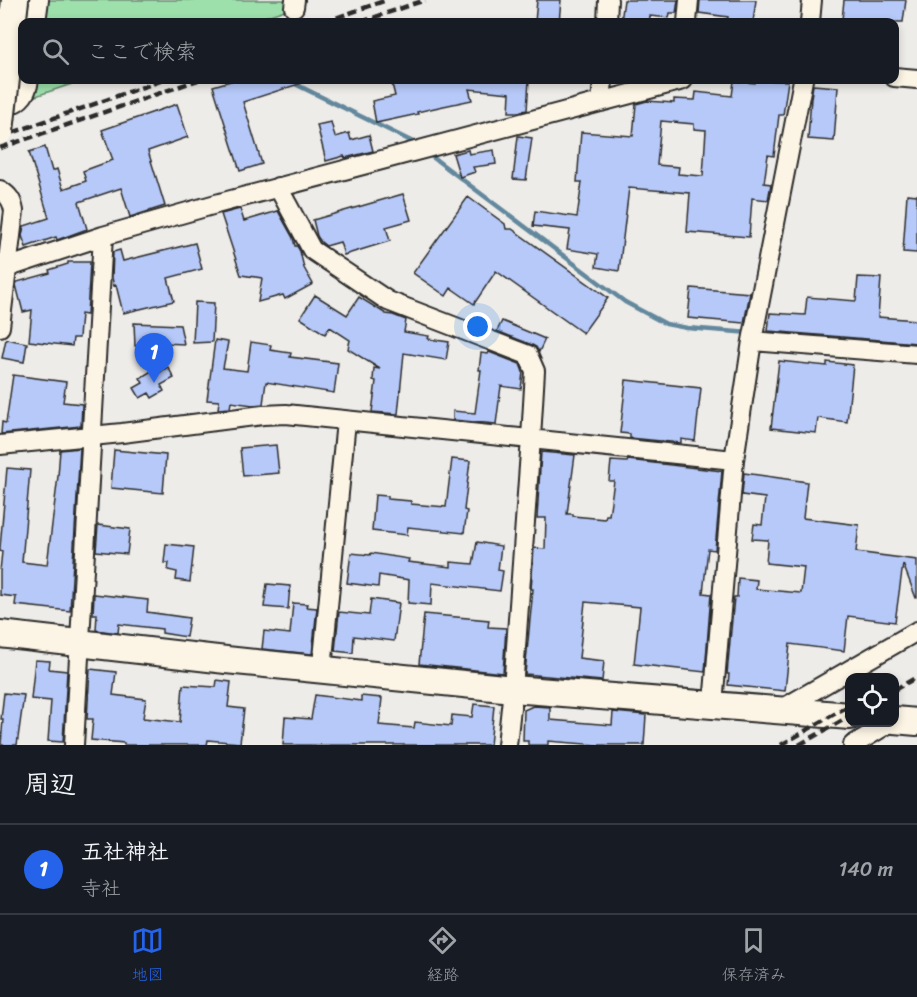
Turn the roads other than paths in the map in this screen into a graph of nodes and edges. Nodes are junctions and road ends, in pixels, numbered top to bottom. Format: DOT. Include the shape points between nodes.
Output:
graph roads {
  1 [pos="15,0"];
  2 [pos="39,0"];
  3 [pos="608,0"];
  4 [pos="689,0"];
  5 [pos="812,0"];
  6 [pos="37,18"];
  7 [pos="607,18"];
  8 [pos="687,18"];
  9 [pos="810,18"];
  10 [pos="899,77"];
  11 [pos="917,79"];
  12 [pos="28,84"];
  13 [pos="603,84"];
  14 [pos="668,84"];
  15 [pos="802,84"];
  16 [pos="602,102"];
  17 [pos="0,105"];
  18 [pos="0,131"];
  19 [pos="278,187"];
  20 [pos="0,190"];
  21 [pos="103,236"];
  22 [pos="3,269"];
  23 [pos="0,327"];
  24 [pos="754,334"];
  25 [pos="917,354"];
  26 [pos="346,421"];
  27 [pos="92,435"];
  28 [pos="531,438"];
  29 [pos="0,445"];
  30 [pos="734,460"];
  31 [pos="917,631"];
  32 [pos="0,634"];
  33 [pos="80,643"];
  34 [pos="322,669"];
  35 [pos="513,688"];
  36 [pos="713,704"];
  37 [pos="780,710"];
  38 [pos="845,716"];
  39 [pos="902,719"];
  40 [pos="74,745"];
  41 [pos="507,745"];
  42 [pos="854,745"];
  1 -- 18 [label="street, bridge"];
  2 -- 6 [label="street"];
  3 -- 7 [label="street"];
  4 -- 8 [label="street"];
  5 -- 9 [label="street"];
  10 -- 11 [label="street"];
  12 -- 17 [label="street" via="23,97 15,103"];
  13 -- 16 [label="street"];
  14 -- 16 [label="street"];
  15 -- 24 [label="street"];
  16 -- 19 [label="street"];
  19 -- 21 [label="street"];
  19 -- 28 [label="street" via="312,250 388,301 528,355 535,371"];
  20 -- 22 [label="street" via="8,195 14,211"];
  21 -- 22 [label="street"];
  21 -- 27 [label="street"];
  22 -- 23 [label="street"];
  24 -- 25 [label="street"];
  24 -- 30 [label="street"];
  26 -- 27 [label="street" via="286,414"];
  26 -- 28 [label="street"];
  26 -- 34 [label="street"];
  27 -- 29 [label="street"];
  27 -- 33 [label="street"];
  28 -- 30 [label="street"];
  28 -- 35 [label="street"];
  30 -- 36 [label="street"];
  31 -- 37 [label="street"];
  32 -- 33 [label="street"];
  33 -- 34 [label="street"];
  33 -- 40 [label="street"];
  34 -- 35 [label="street"];
  35 -- 36 [label="street"];
  35 -- 41 [label="street"];
  36 -- 37 [label="street"];
  37 -- 38 [label="street"];
  39 -- 42 [label="street"];
}
